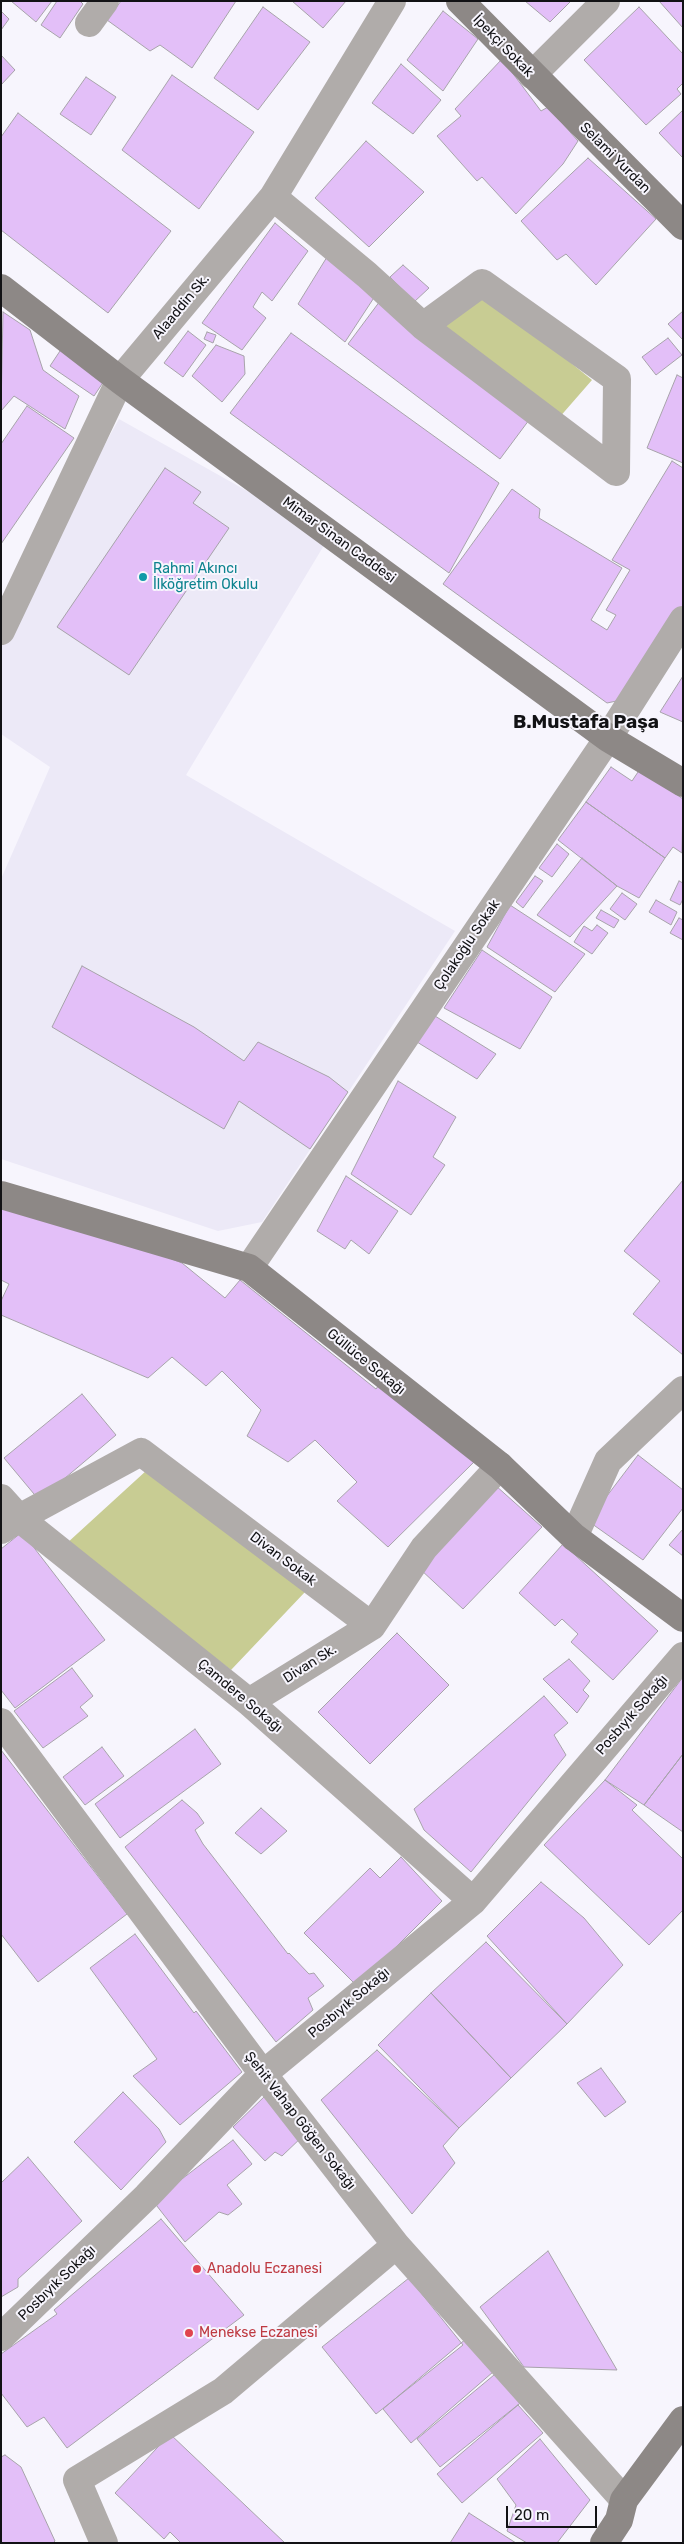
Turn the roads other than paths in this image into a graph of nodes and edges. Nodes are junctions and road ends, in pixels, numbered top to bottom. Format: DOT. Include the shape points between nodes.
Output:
graph roads {
  1 [pos="105,1"];
  2 [pos="392,1"];
  3 [pos="460,1"];
  4 [pos="606,1"];
  5 [pos="89,23"];
  6 [pos="539,83"];
  7 [pos="274,197"];
  8 [pos="683,226"];
  9 [pos="1,288"];
  10 [pos="423,326"];
  11 [pos="120,380"];
  12 [pos="683,620"];
  13 [pos="1,631"];
  14 [pos="608,738"];
  15 [pos="683,783"];
  16 [pos="1,1195"];
  17 [pos="249,1268"];
  18 [pos="683,1390"];
  19 [pos="500,1466"];
  20 [pos="1,1498"];
  21 [pos="10,1524"];
  22 [pos="574,1537"];
  23 [pos="683,1618"];
  24 [pos="372,1626"];
  25 [pos="683,1656"];
  26 [pos="249,1702"];
  27 [pos="1,1722"];
  28 [pos="473,1901"];
  29 [pos="263,2074"];
  30 [pos="396,2245"];
  31 [pos="1,2337"];
  32 [pos="683,2420"];
  33 [pos="624,2500"];
  34 [pos="104,2543"];
  35 [pos="583,2543"];
  36 [pos="604,2543"];
  1 -- 5 [label="street"];
  2 -- 7 [label="street, Alaaddin Sk."];
  3 -- 6 [label="street, İpekçi Sokak"];
  4 -- 6 [label="street"];
  6 -- 8 [label="street, Selami Yurdan"];
  7 -- 10 [label="street"];
  7 -- 11 [label="street, Alaaddin Sk."];
  9 -- 11 [label="street, Mimar Sinan Caddesi"];
  10 -- 10 [label="street" via="482,283 617,379 616,472"];
  11 -- 13 [label="street, Alaaddin Sk."];
  11 -- 14 [label="street, Mimar Sinan Caddesi"];
  12 -- 14 [label="street, Çolakoğlu Sokak"];
  14 -- 15 [label="street, Mimar Sinan Caddesi"];
  14 -- 17 [label="street, Çolakoğlu Sokak"];
  16 -- 17 [label="street, Güllüce Sokağı"];
  17 -- 19 [label="street, Güllüce Sokağı"];
  18 -- 22 [label="street" via="608,1461"];
  19 -- 22 [label="street, Güllüce Sokağı"];
  19 -- 24 [label="street" via="424,1548"];
  20 -- 21 [label="street, Çamdere Sokağı"];
  21 -- 24 [label="street, Divan Sokak" via="141,1452"];
  21 -- 26 [label="street, Çamdere Sokağı"];
  22 -- 23 [label="street, Güllüce Sokağı"];
  24 -- 26 [label="street, Divan Sk."];
  25 -- 28 [label="street, Posbıyık Sokağı"];
  26 -- 28 [label="street, Çamdere Sokağı"];
  27 -- 29 [label="street, Şehit Vahap Göğen Sokağı"];
  28 -- 29 [label="street, Posbıyık Sokağı"];
  29 -- 30 [label="street, Şehit Vahap Göğen Sokağı"];
  29 -- 31 [label="street, Posbıyık Sokağı" via="147,2196"];
  30 -- 33 [label="street, Şehit Vahap Göğen Sokağı"];
  30 -- 34 [label="street" via="223,2391 78,2480"];
  32 -- 33 [label="street"];
  33 -- 35 [label="street" via="605,2509"];
  33 -- 36 [label="street" via="619,2520"];
}
